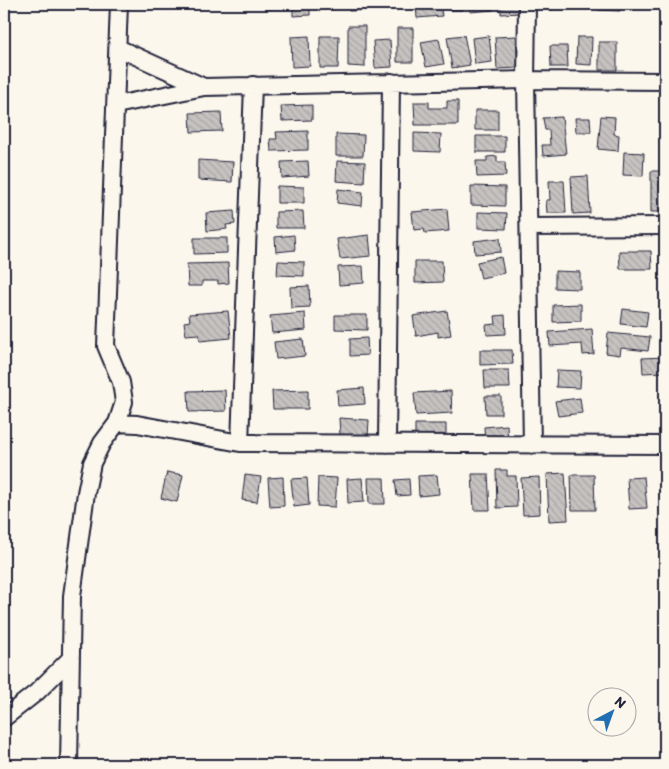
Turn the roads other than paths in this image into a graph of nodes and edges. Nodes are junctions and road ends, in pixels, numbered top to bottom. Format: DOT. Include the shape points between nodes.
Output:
graph roads {
  1 [pos="119,4"];
  2 [pos="527,4"];
  3 [pos="118,48"];
  4 [pos="526,80"];
  5 [pos="665,81"];
  6 [pos="390,82"];
  7 [pos="253,85"];
  8 [pos="204,87"];
  9 [pos="116,105"];
  10 [pos="665,226"];
  11 [pos="529,227"];
  12 [pos="117,423"];
  13 [pos="240,443"];
  14 [pos="387,444"];
  15 [pos="532,445"];
  16 [pos="665,445"];
  17 [pos="70,659"];
  18 [pos="4,718"];
  19 [pos="69,765"];
  1 -- 3 [label="street"];
  2 -- 4 [label="street"];
  3 -- 8 [label="street"];
  3 -- 9 [label="street"];
  4 -- 5 [label="street"];
  4 -- 6 [label="street"];
  4 -- 11 [label="street"];
  6 -- 7 [label="street"];
  6 -- 14 [label="street"];
  7 -- 8 [label="street"];
  7 -- 13 [label="street"];
  8 -- 9 [label="street"];
  9 -- 12 [label="street" via="106,346 121,382 124,402"];
  10 -- 11 [label="street"];
  11 -- 15 [label="street"];
  12 -- 13 [label="street"];
  12 -- 17 [label="street" via="92,463 72,596"];
  13 -- 14 [label="street"];
  14 -- 15 [label="street"];
  15 -- 16 [label="street"];
  17 -- 18 [label="street" via="37,692"];
  17 -- 19 [label="street"];
}
